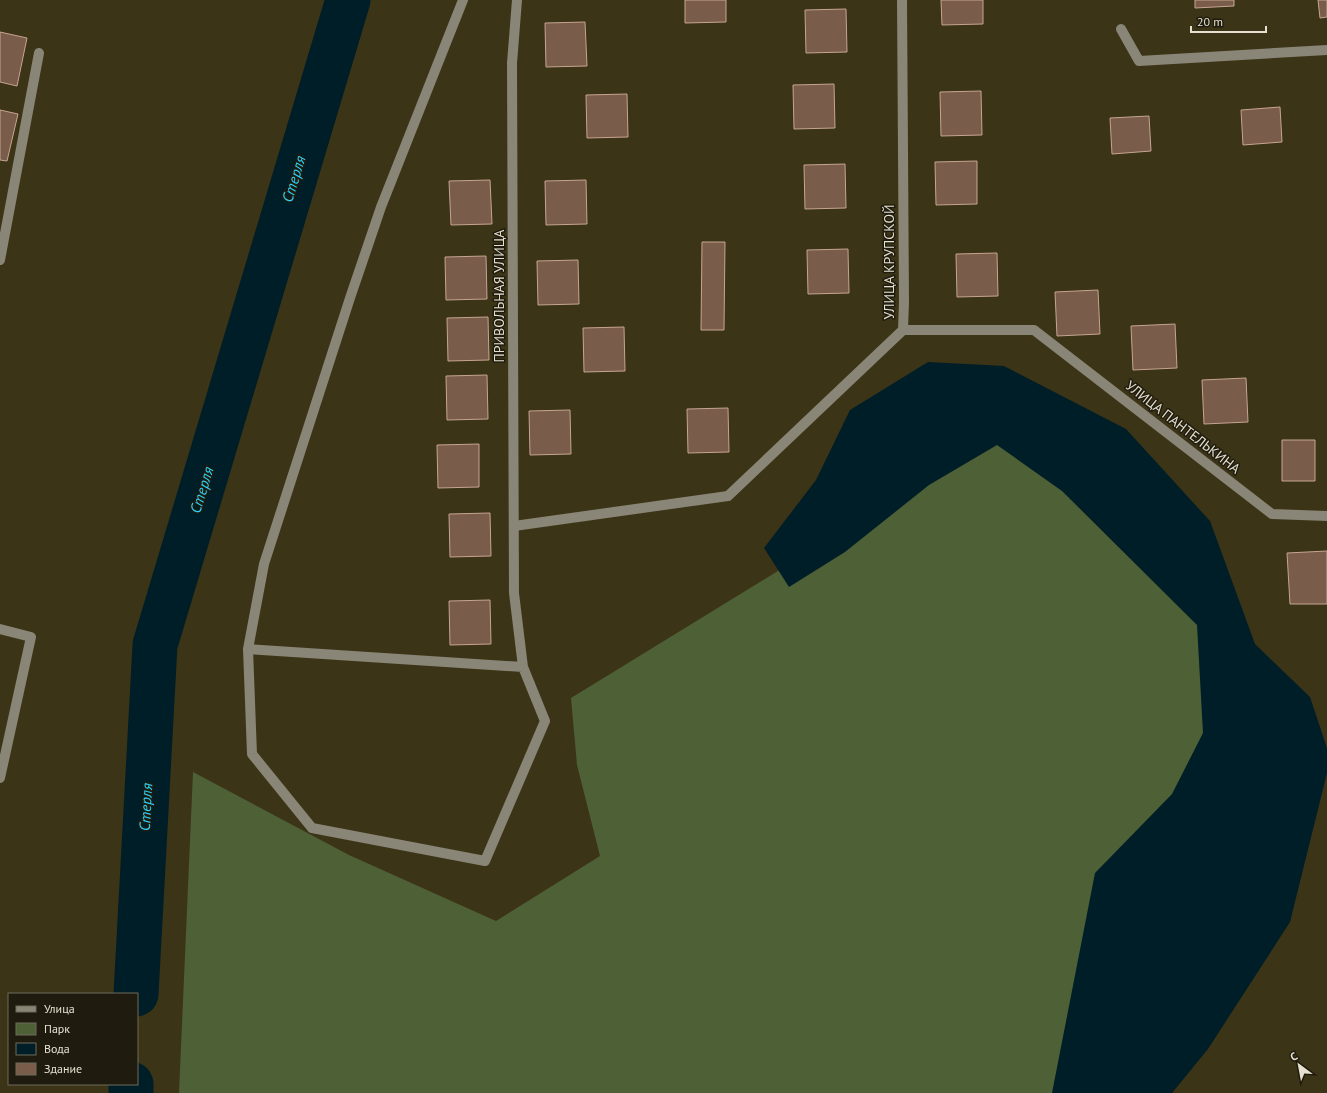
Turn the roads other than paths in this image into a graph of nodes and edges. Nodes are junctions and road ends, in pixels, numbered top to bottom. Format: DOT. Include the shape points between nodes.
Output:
graph roads {
  1 [pos="463,0"];
  2 [pos="517,0"];
  3 [pos="902,0"];
  4 [pos="1121,29"];
  5 [pos="1327,50"];
  6 [pos="39,53"];
  7 [pos="0,260"];
  8 [pos="903,330"];
  9 [pos="1327,516"];
  10 [pos="514,526"];
  11 [pos="0,629"];
  12 [pos="248,649"];
  13 [pos="523,667"];
  14 [pos="0,778"];
  1 -- 12 [label="street" via="381,207 350,298 264,564"];
  2 -- 10 [label="street, ПРИВОЛЬНАЯ УЛИЦА" via="512,63"];
  3 -- 8 [label="street, УЛИЦА КРУПСКОЙ"];
  4 -- 5 [label="street" via="1139,61"];
  6 -- 7 [label="street"];
  8 -- 9 [label="street, УЛИЦА ПАНТЕЛЬКИНА" via="1034,330 1272,514"];
  8 -- 10 [label="street, УЛИЦА КРУПСКОЙ" via="728,496"];
  10 -- 13 [label="street, ПРИВОЛЬНАЯ УЛИЦА" via="514,593"];
  11 -- 14 [label="street" via="31,637"];
  12 -- 13 [label="street"];
  12 -- 13 [label="street, ПРИВОЛЬНАЯ УЛИЦА" via="252,754 312,828 485,861 545,721"];
}
